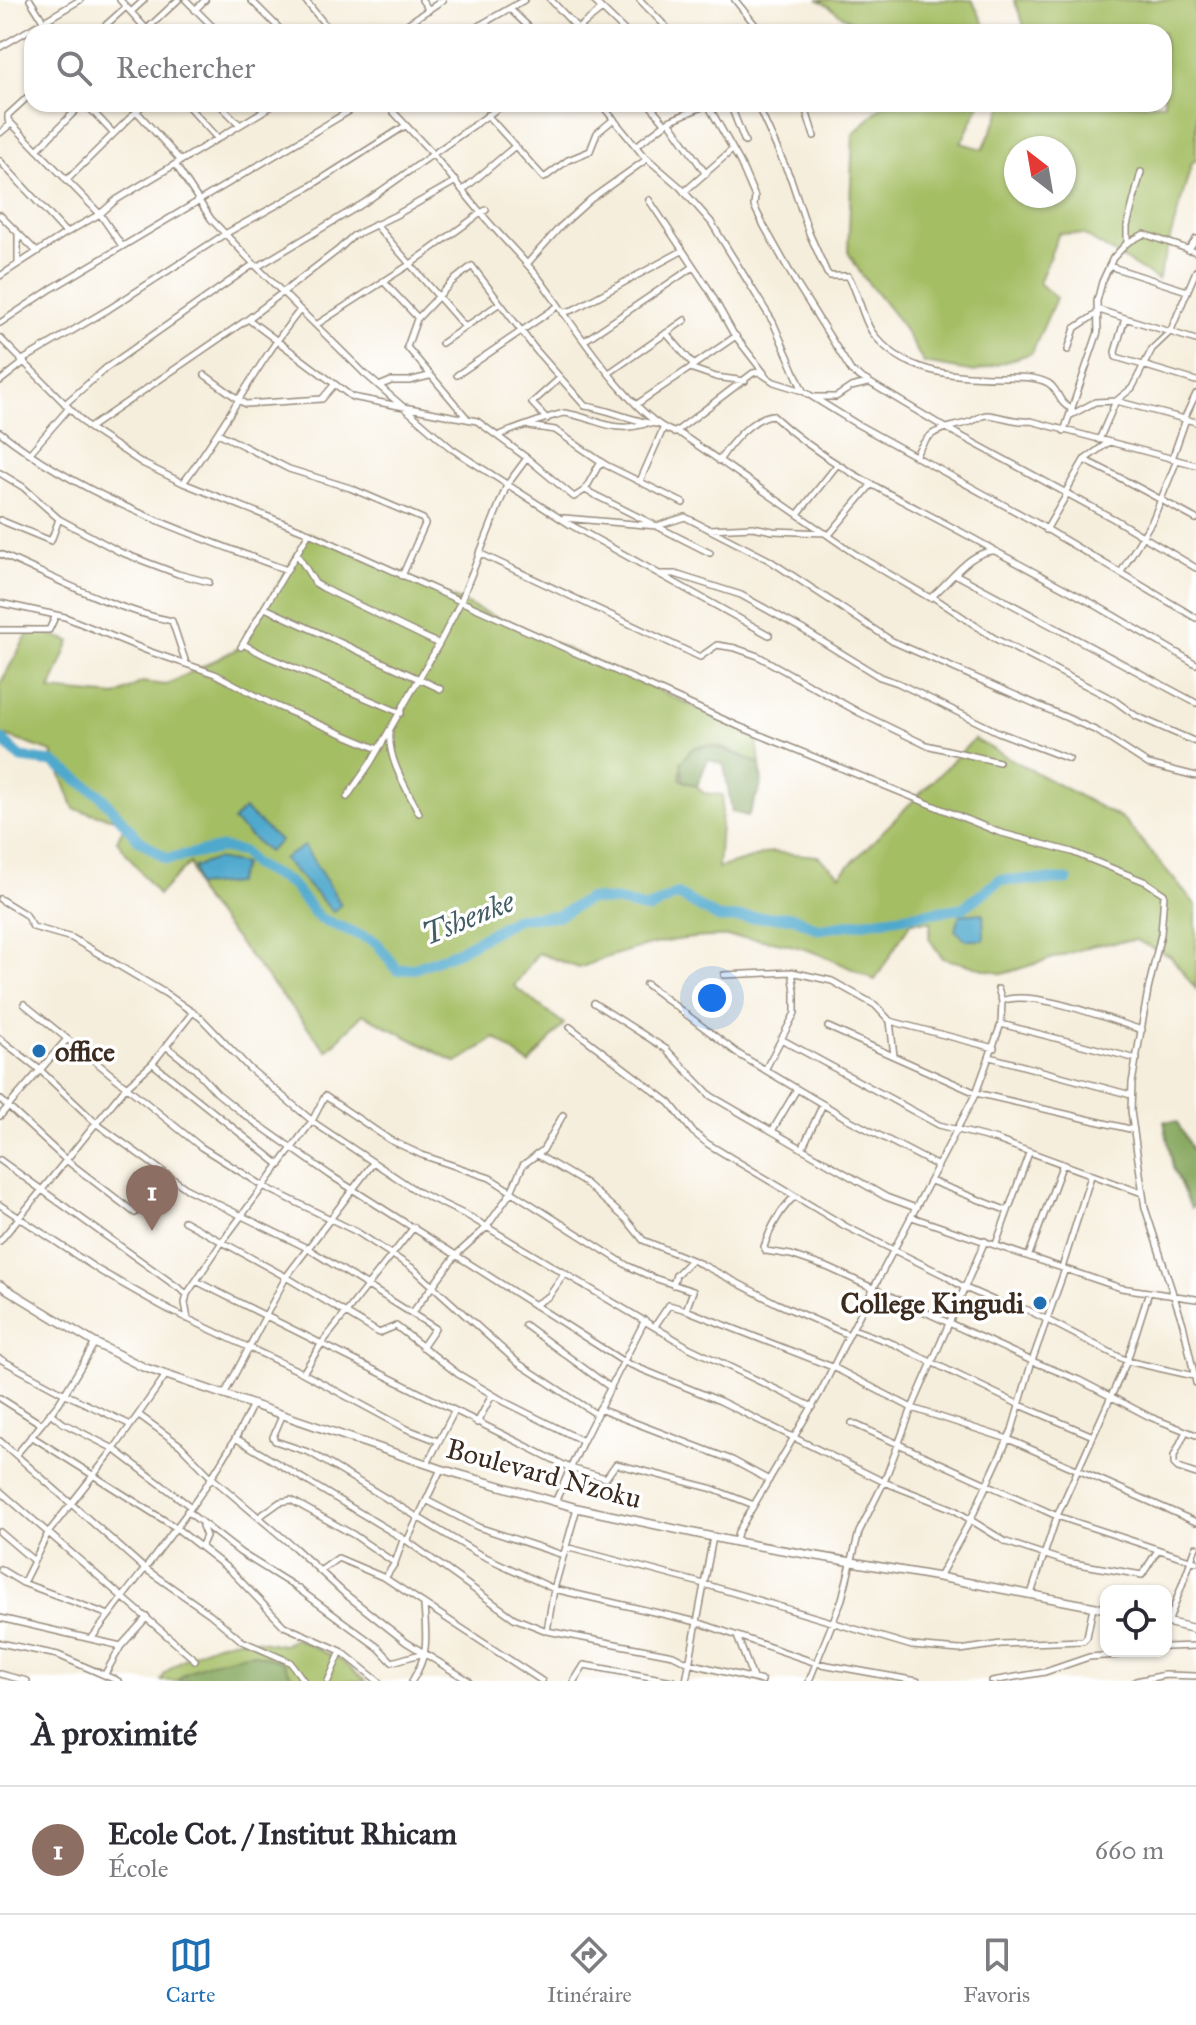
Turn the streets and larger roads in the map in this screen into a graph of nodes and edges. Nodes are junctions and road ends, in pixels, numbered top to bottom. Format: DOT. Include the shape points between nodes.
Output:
graph roads {
  1 [pos="30,0"];
  2 [pos="80,0"];
  3 [pos="120,0"];
  4 [pos="144,0"];
  5 [pos="178,0"];
  6 [pos="186,0"];
  7 [pos="205,0"];
  8 [pos="251,0"];
  9 [pos="305,0"];
  10 [pos="422,0"];
  11 [pos="443,0"];
  12 [pos="524,0"];
  13 [pos="551,0"];
  14 [pos="593,0"];
  15 [pos="640,0"];
  16 [pos="735,0"];
  17 [pos="129,9"];
  18 [pos="510,9"];
  19 [pos="602,9"];
  20 [pos="195,10"];
  21 [pos="429,10"];
  22 [pos="44,22"];
  23 [pos="40,24"];
  24 [pos="109,24"];
  25 [pos="143,24"];
  26 [pos="154,24"];
  27 [pos="210,24"];
  28 [pos="275,24"];
  29 [pos="324,24"];
  30 [pos="407,24"];
  31 [pos="483,24"];
  32 [pos="526,24"];
  33 [pos="573,24"];
  34 [pos="586,24"];
  35 [pos="618,24"];
  36 [pos="663,24"];
  37 [pos="754,24"];
  38 [pos="24,33"];
  39 [pos="0,47"];
  40 [pos="24,100"];
  41 [pos="76,112"];
  42 [pos="92,112"];
  43 [pos="134,112"];
  44 [pos="138,112"];
  45 [pos="193,112"];
  46 [pos="227,112"];
  47 [pos="262,112"];
  48 [pos="348,112"];
  49 [pos="393,112"];
  50 [pos="492,112"];
  51 [pos="608,112"];
  52 [pos="657,112"];
  53 [pos="685,112"];
  54 [pos="713,112"];
  55 [pos="733,112"];
  56 [pos="760,112"];
  57 [pos="806,112"];
  58 [pos="487,115"];
  59 [pos="614,119"];
  60 [pos="667,122"];
  61 [pos="11,124"];
  62 [pos="240,125"];
  63 [pos="405,126"];
  64 [pos="0,133"];
  65 [pos="113,133"];
  66 [pos="814,136"];
  67 [pos="218,139"];
  68 [pos="745,142"];
  69 [pos="636,146"];
  70 [pos="514,147"];
  71 [pos="37,150"];
  72 [pos="732,150"];
  73 [pos="434,156"];
  74 [pos="647,159"];
  75 [pos="0,161"];
  76 [pos="178,162"];
  77 [pos="1141,172"];
  78 [pos="706,174"];
  79 [pos="66,181"];
  80 [pos="456,181"];
  81 [pos="463,190"];
  82 [pos="684,192"];
  83 [pos="649,200"];
  84 [pos="200,201"];
  85 [pos="483,212"];
  86 [pos="100,214"];
  87 [pos="0,215"];
  88 [pos="375,224"];
  89 [pos="18,232"];
  90 [pos="66,233"];
  91 [pos="225,234"];
  92 [pos="1196,239"];
  93 [pos="1127,243"];
  94 [pos="122,246"];
  95 [pos="1188,250"];
  96 [pos="682,251"];
  97 [pos="37,252"];
  98 [pos="1196,252"];
  99 [pos="527,264"];
  100 [pos="18,265"];
  101 [pos="409,265"];
  102 [pos="255,266"];
  103 [pos="1109,266"];
  104 [pos="0,267"];
  105 [pos="693,267"];
  106 [pos="1196,271"];
  107 [pos="3,274"];
  108 [pos="383,281"];
  109 [pos="1187,291"];
  110 [pos="282,292"];
  111 [pos="439,295"];
  112 [pos="500,303"];
  113 [pos="558,306"];
  114 [pos="300,310"];
  115 [pos="1099,311"];
  116 [pos="563,313"];
  117 [pos="418,318"];
  118 [pos="1125,318"];
  119 [pos="248,319"];
  120 [pos="685,320"];
  121 [pos="0,323"];
  122 [pos="316,325"];
  123 [pos="465,327"];
  124 [pos="520,330"];
  125 [pos="1171,330"];
  126 [pos="666,333"];
  127 [pos="736,336"];
  128 [pos="0,338"];
  129 [pos="1196,340"];
  130 [pos="275,341"];
  131 [pos="584,341"];
  132 [pos="442,343"];
  133 [pos="1068,350"];
  134 [pos="22,362"];
  135 [pos="1144,365"];
  136 [pos="692,367"];
  137 [pos="609,373"];
  138 [pos="764,374"];
  139 [pos="205,375"];
  140 [pos="457,375"];
  141 [pos="429,376"];
  142 [pos="560,378"];
  143 [pos="0,381"];
  144 [pos="745,381"];
  145 [pos="1196,381"];
  146 [pos="869,383"];
  147 [pos="334,385"];
  148 [pos="379,386"];
  149 [pos="803,391"];
  150 [pos="1196,394"];
  151 [pos="813,397"];
  152 [pos="238,400"];
  153 [pos="1116,401"];
  154 [pos="637,404"];
  155 [pos="67,406"];
  156 [pos="402,408"];
  157 [pos="1071,412"];
  158 [pos="467,418"];
  159 [pos="547,419"];
  160 [pos="1185,419"];
  161 [pos="1196,422"];
  162 [pos="647,423"];
  163 [pos="656,424"];
  164 [pos="529,426"];
  165 [pos="945,427"];
  166 [pos="89,428"];
  167 [pos="663,429"];
  168 [pos="1064,431"];
  169 [pos="0,432"];
  170 [pos="218,433"];
  171 [pos="673,433"];
  172 [pos="498,436"];
  173 [pos="1099,439"];
  174 [pos="1109,442"];
  175 [pos="1092,453"];
  176 [pos="29,454"];
  177 [pos="915,457"];
  178 [pos="527,458"];
  179 [pos="1084,460"];
  180 [pos="1174,460"];
  181 [pos="601,461"];
  182 [pos="719,461"];
  183 [pos="837,465"];
  184 [pos="1196,465"];
  185 [pos="0,473"];
  186 [pos="640,481"];
  187 [pos="183,483"];
  188 [pos="507,485"];
  189 [pos="871,485"];
  190 [pos="585,490"];
  191 [pos="1066,494"];
  192 [pos="1161,502"];
  193 [pos="683,503"];
  194 [pos="549,511"];
  195 [pos="798,514"];
  196 [pos="59,519"];
  197 [pos="1196,519"];
  198 [pos="0,520"];
  199 [pos="657,526"];
  200 [pos="708,529"];
  201 [pos="1046,530"];
  202 [pos="309,533"];
  203 [pos="828,534"];
  204 [pos="1142,536"];
  205 [pos="995,551"];
  206 [pos="479,553"];
  207 [pos="710,553"];
  208 [pos="0,554"];
  209 [pos="297,554"];
  210 [pos="1196,568"];
  211 [pos="287,570"];
  212 [pos="1121,572"];
  213 [pos="660,574"];
  214 [pos="955,574"];
  215 [pos="402,576"];
  216 [pos="209,582"];
  217 [pos="933,597"];
  218 [pos="0,603"];
  219 [pos="460,603"];
  220 [pos="265,608"];
  221 [pos="56,615"];
  222 [pos="1196,618"];
  223 [pos="0,630"];
  224 [pos="769,635"];
  225 [pos="439,644"];
  226 [pos="186,663"];
  227 [pos="1196,664"];
  228 [pos="421,678"];
  229 [pos="441,689"];
  230 [pos="1196,703"];
  231 [pos="401,713"];
  232 [pos="390,731"];
  233 [pos="1196,741"];
  234 [pos="378,749"];
  235 [pos="1069,759"];
  236 [pos="999,762"];
  237 [pos="1196,776"];
  238 [pos="347,797"];
  239 [pos="419,813"];
  240 [pos="0,899"];
  241 [pos="792,972"];
  242 [pos="724,975"];
  243 [pos="646,984"];
  244 [pos="998,989"];
  245 [pos="1002,1001"];
  246 [pos="594,1003"];
  247 [pos="24,1004"];
  248 [pos="193,1012"];
  249 [pos="890,1021"];
  250 [pos="1001,1024"];
  251 [pos="570,1027"];
  252 [pos="828,1027"];
  253 [pos="1142,1030"];
  254 [pos="0,1039"];
  255 [pos="67,1039"];
  256 [pos="781,1039"];
  257 [pos="167,1047"];
  258 [pos="994,1048"];
  259 [pos="894,1056"];
  260 [pos="990,1057"];
  261 [pos="1137,1059"];
  262 [pos="152,1064"];
  263 [pos="39,1069"];
  264 [pos="765,1070"];
  265 [pos="125,1088"];
  266 [pos="797,1089"];
  267 [pos="976,1093"];
  268 [pos="1131,1095"];
  269 [pos="0,1099"];
  270 [pos="823,1104"];
  271 [pos="8,1106"];
  272 [pos="563,1115"];
  273 [pos="0,1116"];
  274 [pos="312,1121"];
  275 [pos="97,1124"];
  276 [pos="955,1129"];
  277 [pos="1134,1130"];
  278 [pos="772,1131"];
  279 [pos="291,1147"];
  280 [pos="802,1149"];
  281 [pos="1029,1153"];
  282 [pos="536,1154"];
  283 [pos="0,1160"];
  284 [pos="66,1160"];
  285 [pos="373,1163"];
  286 [pos="280,1165"];
  287 [pos="938,1166"];
  288 [pos="1062,1166"];
  289 [pos="1091,1176"];
  290 [pos="931,1181"];
  291 [pos="265,1187"];
  292 [pos="354,1190"];
  293 [pos="42,1191"];
  294 [pos="511,1192"];
  295 [pos="1143,1193"];
  296 [pos="795,1196"];
  297 [pos="0,1205"];
  298 [pos="916,1208"];
  299 [pos="1008,1211"];
  300 [pos="135,1213"];
  301 [pos="241,1216"];
  302 [pos="912,1217"];
  303 [pos="19,1218"];
  304 [pos="332,1218"];
  305 [pos="184,1221"];
  306 [pos="414,1227"];
  307 [pos="486,1228"];
  308 [pos="0,1241"];
  309 [pos="985,1241"];
  310 [pos="222,1242"];
  311 [pos="996,1244"];
  312 [pos="307,1248"];
  313 [pos="894,1252"];
  314 [pos="457,1254"];
  315 [pos="392,1255"];
  316 [pos="1029,1255"];
  317 [pos="691,1261"];
  318 [pos="1064,1268"];
  319 [pos="565,1273"];
  320 [pos="286,1277"];
  321 [pos="196,1281"];
  322 [pos="0,1285"];
  323 [pos="366,1285"];
  324 [pos="431,1285"];
  325 [pos="673,1285"];
  326 [pos="963,1287"];
  327 [pos="875,1288"];
  328 [pos="1149,1292"];
  329 [pos="187,1294"];
  330 [pos="1174,1294"];
  331 [pos="1196,1299"];
  332 [pos="533,1306"];
  333 [pos="686,1310"];
  334 [pos="346,1313"];
  335 [pos="412,1313"];
  336 [pos="266,1317"];
  337 [pos="188,1319"];
  338 [pos="645,1320"];
  339 [pos="1048,1321"];
  340 [pos="950,1324"];
  341 [pos="525,1325"];
  342 [pos="655,1326"];
  343 [pos="853,1329"];
  344 [pos="849,1335"];
  345 [pos="95,1343"];
  346 [pos="322,1343"];
  347 [pos="422,1347"];
  348 [pos="247,1349"];
  349 [pos="1194,1357"];
  350 [pos="0,1359"];
  351 [pos="1032,1361"];
  352 [pos="1127,1361"];
  353 [pos="624,1362"];
  354 [pos="932,1363"];
  355 [pos="835,1368"];
  356 [pos="303,1373"];
  357 [pos="166,1375"];
  358 [pos="1195,1380"];
  359 [pos="611,1388"];
  360 [pos="65,1394"];
  361 [pos="492,1395"];
  362 [pos="1110,1395"];
  363 [pos="224,1396"];
  364 [pos="0,1398"];
  365 [pos="1020,1405"];
  366 [pos="252,1406"];
  367 [pos="813,1407"];
  368 [pos="912,1408"];
  369 [pos="454,1412"];
  370 [pos="598,1412"];
  371 [pos="50,1413"];
  372 [pos="139,1415"];
  373 [pos="282,1416"];
  374 [pos="477,1423"];
  375 [pos="852,1423"];
  376 [pos="41,1424"];
  377 [pos="131,1425"];
  378 [pos="1186,1431"];
  379 [pos="1196,1435"];
  380 [pos="31,1436"];
  381 [pos="1093,1436"];
  382 [pos="795,1437"];
  383 [pos="237,1439"];
  384 [pos="1008,1439"];
  385 [pos="0,1441"];
  386 [pos="438,1441"];
  387 [pos="583,1441"];
  388 [pos="899,1444"];
  389 [pos="114,1449"];
  390 [pos="16,1455"];
  391 [pos="427,1464"];
  392 [pos="570,1468"];
  393 [pos="441,1469"];
  394 [pos="1077,1472"];
  395 [pos="94,1474"];
  396 [pos="1196,1474"];
  397 [pos="211,1477"];
  398 [pos="769,1480"];
  399 [pos="884,1482"];
  400 [pos="987,1483"];
  401 [pos="0,1491"];
  402 [pos="428,1501"];
  403 [pos="555,1502"];
  404 [pos="71,1503"];
  405 [pos="754,1505"];
  406 [pos="577,1508"];
  407 [pos="189,1509"];
  408 [pos="1057,1516"];
  409 [pos="258,1517"];
  410 [pos="418,1517"];
  411 [pos="971,1519"];
  412 [pos="198,1521"];
  413 [pos="1196,1522"];
  414 [pos="175,1527"];
  415 [pos="0,1532"];
  416 [pos="48,1533"];
  417 [pos="713,1537"];
  418 [pos="405,1541"];
  419 [pos="736,1542"];
  420 [pos="201,1547"];
  421 [pos="566,1547"];
  422 [pos="1196,1547"];
  423 [pos="1158,1550"];
  424 [pos="563,1555"];
  425 [pos="1043,1556"];
  426 [pos="34,1561"];
  427 [pos="1194,1561"];
  428 [pos="395,1563"];
  429 [pos="851,1563"];
  430 [pos="144,1568"];
  431 [pos="0,1569"];
  432 [pos="320,1571"];
  433 [pos="939,1577"];
  434 [pos="385,1578"];
  435 [pos="23,1583"];
  436 [pos="704,1584"];
  437 [pos="554,1589"];
  438 [pos="1030,1595"];
  439 [pos="123,1596"];
  440 [pos="424,1604"];
  441 [pos="1093,1607"];
  442 [pos="1100,1608"];
  443 [pos="1172,1612"];
  444 [pos="109,1615"];
  445 [pos="147,1617"];
  446 [pos="0,1618"];
  447 [pos="833,1621"];
  448 [pos="697,1622"];
  449 [pos="1172,1624"];
  450 [pos="1196,1629"];
  451 [pos="547,1631"];
  452 [pos="737,1635"];
  453 [pos="92,1638"];
  454 [pos="0,1643"];
  455 [pos="121,1646"];
  456 [pos="1196,1646"];
  457 [pos="1172,1647"];
  458 [pos="341,1651"];
  459 [pos="425,1654"];
  460 [pos="1100,1656"];
  461 [pos="195,1660"];
  462 [pos="689,1663"];
  463 [pos="816,1663"];
  464 [pos="0,1674"];
  465 [pos="105,1674"];
  466 [pos="1196,1676"];
  467 [pos="753,1678"];
  468 [pos="1184,1678"];
  469 [pos="27,1681"];
  470 [pos="118,1681"];
  471 [pos="304,1681"];
  472 [pos="328,1681"];
  473 [pos="378,1681"];
  474 [pos="412,1681"];
  475 [pos="469,1681"];
  476 [pos="542,1681"];
  477 [pos="574,1681"];
  478 [pos="673,1681"];
  479 [pos="686,1681"];
  480 [pos="762,1681"];
  481 [pos="809,1681"];
  482 [pos="917,1681"];
  483 [pos="992,1681"];
  484 [pos="1136,1681"];
  1 -- 22 [label="street"];
  2 -- 22 [label="street"];
  3 -- 17 [label="street"];
  4 -- 17 [label="street"];
  5 -- 26 [label="street"];
  6 -- 20 [label="street"];
  7 -- 20 [label="street"];
  8 -- 28 [label="street"];
  9 -- 29 [label="street"];
  10 -- 21 [label="street"];
  11 -- 21 [label="street"];
  12 -- 18 [label="street"];
  13 -- 33 [label="street"];
  14 -- 19 [label="street"];
  15 -- 36 [label="street"];
  16 -- 37 [label="street"];
  17 -- 24 [label="street"];
  17 -- 25 [label="street"];
  18 -- 31 [label="street"];
  18 -- 32 [label="street"];
  19 -- 34 [label="street"];
  19 -- 35 [label="street"];
  20 -- 27 [label="street"];
  21 -- 30 [label="street"];
  22 -- 23 [label="street"];
  38 -- 39 [label="street"];
  40 -- 61 [label="street" via="8,115"];
  41 -- 71 [label="street"];
  42 -- 65 [label="street"];
  43 -- 65 [label="street"];
  44 -- 76 [label="street"];
  45 -- 67 [label="street"];
  46 -- 62 [label="street"];
  47 -- 62 [label="street"];
  48 -- 84 [label="street"];
  49 -- 63 [label="street"];
  50 -- 58 [label="street"];
  51 -- 59 [label="street"];
  52 -- 60 [label="street"];
  53 -- 60 [label="street"];
  54 -- 72 [label="street"];
  55 -- 68 [label="street"];
  56 -- 157 [label="street" via="823,267 829,276 848,276 866,321 892,352 944,375 1046,382"];
  57 -- 66 [label="street"];
  58 -- 70 [label="street"];
  58 -- 73 [label="street"];
  59 -- 69 [label="street"];
  59 -- 70 [label="street" via="597,133 590,151 546,178"];
  60 -- 69 [label="street"];
  60 -- 78 [label="street"];
  61 -- 64 [label="street"];
  61 -- 71 [label="street"];
  62 -- 67 [label="street"];
  63 -- 73 [label="street"];
  63 -- 91 [label="street"];
  65 -- 79 [label="street"];
  67 -- 76 [label="street"];
  69 -- 74 [label="street"];
  70 -- 81 [label="street"];
  71 -- 79 [label="street"];
  72 -- 78 [label="street"];
  72 -- 146 [label="street" via="755,197 754,206 795,281 848,367"];
  73 -- 80 [label="street"];
  73 -- 102 [label="street"];
  74 -- 82 [label="street"];
  74 -- 99 [label="street" via="591,199"];
  75 -- 90 [label="street"];
  76 -- 84 [label="street"];
  76 -- 86 [label="street"];
  77 -- 93 [label="street"];
  78 -- 82 [label="street"];
  79 -- 86 [label="street"];
  80 -- 81 [label="street"];
  80 -- 88 [label="street"];
  81 -- 85 [label="street"];
  82 -- 149 [label="street" via="711,222 758,297"];
  83 -- 96 [label="street"];
  84 -- 91 [label="street"];
  84 -- 94 [label="street"];
  85 -- 99 [label="street"];
  85 -- 101 [label="street"];
  86 -- 90 [label="street"];
  86 -- 94 [label="street"];
  87 -- 89 [label="street"];
  88 -- 101 [label="street"];
  88 -- 110 [label="street"];
  89 -- 97 [label="street"];
  89 -- 100 [label="street"];
  90 -- 97 [label="street"];
  91 -- 102 [label="street"];
  91 -- 134 [label="street"];
  92 -- 95 [label="street"];
  93 -- 95 [label="street" via="1144,234"];
  93 -- 103 [label="street"];
  94 -- 121 [label="street"];
  95 -- 98 [label="street"];
  96 -- 105 [label="street"];
  96 -- 116 [label="street"];
  97 -- 100 [label="street"];
  99 -- 113 [label="street"];
  100 -- 107 [label="street"];
  101 -- 108 [label="street"];
  101 -- 111 [label="street"];
  102 -- 110 [label="street"];
  102 -- 155 [label="street" via="106,368"];
  103 -- 109 [label="street"];
  103 -- 115 [label="street" via="1097,297"];
  104 -- 107 [label="street"];
  105 -- 127 [label="street"];
  105 -- 131 [label="street"];
  106 -- 109 [label="street"];
  108 -- 117 [label="street"];
  108 -- 122 [label="street"];
  109 -- 125 [label="street"];
  110 -- 114 [label="street"];
  110 -- 119 [label="street"];
  111 -- 112 [label="street" via="472,266"];
  111 -- 117 [label="street"];
  111 -- 123 [label="street"];
  112 -- 123 [label="street"];
  112 -- 124 [label="street"];
  113 -- 116 [label="street"];
  113 -- 124 [label="street"];
  114 -- 122 [label="street"];
  114 -- 130 [label="street"];
  115 -- 118 [label="street"];
  115 -- 133 [label="street" via="1075,328"];
  115 -- 157 [label="street" via="1098,332"];
  116 -- 131 [label="street"];
  117 -- 141 [label="street" via="407,349"];
  118 -- 125 [label="street"];
  118 -- 135 [label="street" via="1115,355"];
  119 -- 130 [label="street"];
  119 -- 166 [label="street"];
  120 -- 126 [label="street"];
  122 -- 148 [label="street"];
  123 -- 132 [label="street"];
  124 -- 140 [label="street"];
  124 -- 142 [label="street"];
  125 -- 129 [label="street"];
  125 -- 135 [label="street"];
  126 -- 136 [label="street"];
  126 -- 137 [label="street"];
  127 -- 136 [label="street"];
  127 -- 138 [label="street"];
  128 -- 134 [label="street"];
  130 -- 147 [label="street"];
  130 -- 152 [label="street"];
  131 -- 137 [label="street"];
  134 -- 143 [label="street"];
  134 -- 155 [label="street"];
  135 -- 145 [label="street"];
  135 -- 153 [label="street" via="1132,388"];
  136 -- 144 [label="street"];
  136 -- 154 [label="street"];
  137 -- 154 [label="street"];
  138 -- 144 [label="street" via="754,372"];
  138 -- 149 [label="street"];
  139 -- 152 [label="street"];
  141 -- 148 [label="street"];
  141 -- 158 [label="street"];
  142 -- 159 [label="street" via="532,403"];
  142 -- 162 [label="street" via="585,406"];
  144 -- 171 [label="street"];
  146 -- 151 [label="street" via="836,397"];
  146 -- 165 [label="street"];
  147 -- 152 [label="street" via="322,399 252,404"];
  147 -- 156 [label="street" via="352,397"];
  148 -- 156 [label="street"];
  149 -- 151 [label="street"];
  150 -- 160 [label="street"];
  151 -- 177 [label="street"];
  152 -- 170 [label="street"];
  153 -- 157 [label="street" via="1095,402"];
  153 -- 160 [label="street"];
  153 -- 173 [label="street"];
  154 -- 163 [label="street"];
  155 -- 166 [label="street"];
  155 -- 176 [label="street"];
  156 -- 158 [label="street"];
  156 -- 188 [label="street"];
  157 -- 168 [label="street"];
  158 -- 172 [label="street"];
  159 -- 162 [label="street" via="561,413 611,428"];
  159 -- 164 [label="street"];
  160 -- 161 [label="street"];
  160 -- 180 [label="street"];
  162 -- 163 [label="street"];
  163 -- 167 [label="street"];
  164 -- 172 [label="street"];
  164 -- 181 [label="street" via="555,430"];
  165 -- 168 [label="street" via="985,415"];
  165 -- 177 [label="street" via="927,438"];
  165 -- 191 [label="street"];
  166 -- 187 [label="street"];
  167 -- 171 [label="street"];
  167 -- 186 [label="street"];
  168 -- 173 [label="street"];
  169 -- 176 [label="street"];
  170 -- 187 [label="street"];
  170 -- 215 [label="street" via="289,469 423,519"];
  171 -- 182 [label="street"];
  172 -- 178 [label="street"];
  173 -- 174 [label="street"];
  173 -- 175 [label="street"];
  174 -- 175 [label="street"];
  174 -- 180 [label="street"];
  175 -- 179 [label="street"];
  176 -- 211 [label="street" via="120,505"];
  177 -- 201 [label="street"];
  178 -- 188 [label="street"];
  178 -- 190 [label="street" via="574,497"];
  179 -- 191 [label="street"];
  179 -- 192 [label="street"];
  180 -- 184 [label="street"];
  180 -- 192 [label="street"];
  181 -- 186 [label="street"];
  181 -- 190 [label="street"];
  182 -- 183 [label="street" via="741,434 770,415"];
  182 -- 195 [label="street"];
  183 -- 189 [label="street"];
  183 -- 195 [label="street"];
  185 -- 196 [label="street"];
  186 -- 193 [label="street"];
  187 -- 202 [label="street"];
  188 -- 194 [label="street"];
  188 -- 206 [label="street"];
  189 -- 203 [label="street"];
  189 -- 205 [label="street"];
  190 -- 199 [label="street"];
  191 -- 201 [label="street"];
  191 -- 204 [label="street"];
  192 -- 197 [label="street"];
  192 -- 204 [label="street"];
  194 -- 199 [label="street" via="570,520"];
  194 -- 213 [label="street"];
  195 -- 203 [label="street"];
  196 -- 198 [label="street" via="51,541"];
  196 -- 216 [label="street" via="120,552"];
  199 -- 200 [label="street" via="685,517"];
  199 -- 207 [label="street"];
  200 -- 203 [label="street"];
  200 -- 237 [label="street" via="769,560 892,641 1097,731 1148,764"];
  201 -- 212 [label="street"];
  202 -- 209 [label="street"];
  202 -- 215 [label="street"];
  203 -- 217 [label="street"];
  204 -- 210 [label="street"];
  204 -- 212 [label="street"];
  205 -- 214 [label="street"];
  205 -- 227 [label="street"];
  206 -- 219 [label="street"];
  206 -- 236 [label="street" via="700,657 717,645 758,656 926,745"];
  208 -- 226 [label="street" via="93,598 172,621"];
  209 -- 211 [label="street"];
  209 -- 225 [label="street" via="315,583"];
  211 -- 220 [label="street"];
  212 -- 222 [label="street"];
  213 -- 224 [label="street"];
  213 -- 235 [label="street" via="741,595 880,677"];
  214 -- 217 [label="street"];
  214 -- 230 [label="street"];
  215 -- 219 [label="street"];
  217 -- 233 [label="street" via="994,638 1136,716"];
  218 -- 221 [label="street"];
  219 -- 225 [label="street"];
  219 -- 253 [label="street" via="738,726 998,832 1072,852 1146,882 1164,894 1164,905"];
  220 -- 228 [label="street"];
  220 -- 231 [label="street" via="242,645"];
  221 -- 223 [label="street" via="49,630"];
  221 -- 226 [label="street"];
  225 -- 228 [label="street"];
  226 -- 234 [label="street"];
  228 -- 229 [label="street"];
  228 -- 231 [label="street"];
  231 -- 232 [label="street"];
  232 -- 234 [label="street"];
  232 -- 239 [label="street" via="393,758"];
  234 -- 238 [label="street"];
  240 -- 248 [label="street" via="26,915 33,927 72,938"];
  241 -- 242 [label="street"];
  241 -- 249 [label="street" via="849,988"];
  241 -- 256 [label="street" via="795,1013"];
  243 -- 264 [label="street"];
  244 -- 245 [label="street"];
  245 -- 250 [label="street"];
  245 -- 253 [label="street" via="1023,997 1058,1004"];
  246 -- 278 [label="street" via="666,1049 711,1096"];
  247 -- 255 [label="street"];
  248 -- 257 [label="street"];
  248 -- 274 [label="street"];
  249 -- 258 [label="street"];
  249 -- 259 [label="street"];
  250 -- 258 [label="street"];
  250 -- 261 [label="street"];
  251 -- 296 [label="street" via="670,1103 708,1144"];
  252 -- 259 [label="street"];
  253 -- 261 [label="street"];
  254 -- 263 [label="street"];
  255 -- 263 [label="street"];
  255 -- 265 [label="street"];
  256 -- 264 [label="street"];
  256 -- 276 [label="street"];
  257 -- 262 [label="street"];
  257 -- 279 [label="street" via="217,1093"];
  258 -- 260 [label="street"];
  259 -- 267 [label="street"];
  260 -- 267 [label="street"];
  260 -- 268 [label="street"];
  261 -- 268 [label="street"];
  262 -- 265 [label="street"];
  262 -- 286 [label="street"];
  263 -- 271 [label="street"];
  263 -- 275 [label="street"];
  264 -- 266 [label="street"];
  265 -- 275 [label="street"];
  265 -- 291 [label="street" via="201,1147"];
  266 -- 270 [label="street"];
  266 -- 278 [label="street"];
  267 -- 276 [label="street"];
  267 -- 277 [label="street"];
  268 -- 277 [label="street"];
  269 -- 271 [label="street"];
  270 -- 280 [label="street"];
  270 -- 287 [label="street"];
  271 -- 273 [label="street"];
  271 -- 284 [label="street"];
  272 -- 282 [label="street"];
  274 -- 279 [label="street"];
  274 -- 285 [label="street"];
  274 -- 294 [label="street" via="325,1096 390,1140 490,1178"];
  275 -- 284 [label="street"];
  275 -- 301 [label="street" via="187,1189"];
  276 -- 281 [label="street"];
  276 -- 287 [label="street"];
  277 -- 295 [label="street"];
  278 -- 280 [label="street"];
  279 -- 286 [label="street"];
  279 -- 292 [label="street"];
  280 -- 298 [label="street" via="886,1197"];
  281 -- 288 [label="street"];
  281 -- 299 [label="street"];
  282 -- 294 [label="street" via="523,1165"];
  282 -- 317 [label="street" via="585,1183 643,1240"];
  283 -- 293 [label="street"];
  284 -- 293 [label="street"];
  284 -- 300 [label="street"];
  285 -- 292 [label="street"];
  285 -- 307 [label="street"];
  286 -- 291 [label="street"];
  287 -- 290 [label="street"];
  288 -- 289 [label="street"];
  288 -- 316 [label="street"];
  289 -- 295 [label="street"];
  289 -- 318 [label="street"];
  290 -- 298 [label="street"];
  290 -- 299 [label="street"];
  291 -- 301 [label="street"];
  291 -- 304 [label="street"];
  292 -- 304 [label="street"];
  292 -- 306 [label="street"];
  293 -- 303 [label="street"];
  293 -- 329 [label="street"];
  294 -- 307 [label="street"];
  294 -- 325 [label="street" via="628,1266"];
  295 -- 330 [label="street"];
  296 -- 313 [label="street"];
  296 -- 327 [label="street" via="764,1249"];
  297 -- 303 [label="street"];
  298 -- 302 [label="street"];
  299 -- 311 [label="street"];
  301 -- 310 [label="street"];
  301 -- 312 [label="street"];
  302 -- 309 [label="street"];
  302 -- 313 [label="street"];
  303 -- 308 [label="street"];
  303 -- 337 [label="street" via="108,1276"];
  304 -- 312 [label="street"];
  304 -- 315 [label="street"];
  305 -- 310 [label="street"];
  306 -- 314 [label="street"];
  306 -- 315 [label="street"];
  307 -- 314 [label="street"];
  307 -- 319 [label="street"];
  309 -- 311 [label="street"];
  309 -- 326 [label="street"];
  310 -- 320 [label="street"];
  310 -- 321 [label="street"];
  311 -- 316 [label="street"];
  312 -- 320 [label="street"];
  312 -- 323 [label="street"];
  313 -- 326 [label="street"];
  313 -- 327 [label="street"];
  314 -- 324 [label="street"];
  314 -- 332 [label="street"];
  315 -- 323 [label="street"];
  315 -- 324 [label="street"];
  316 -- 318 [label="street"];
  317 -- 325 [label="street"];
  317 -- 344 [label="street"];
  318 -- 328 [label="street"];
  318 -- 339 [label="street"];
  319 -- 332 [label="street" via="549,1296"];
  319 -- 338 [label="street"];
  320 -- 334 [label="street"];
  320 -- 336 [label="street"];
  321 -- 329 [label="street"];
  321 -- 336 [label="street"];
  322 -- 345 [label="street, Boulevard Nzoku"];
  323 -- 334 [label="street"];
  323 -- 335 [label="street"];
  324 -- 335 [label="street"];
  324 -- 370 [label="street" via="518,1363"];
  325 -- 333 [label="street" via="694,1291"];
  326 -- 339 [label="street"];
  326 -- 340 [label="street"];
  327 -- 340 [label="street"];
  327 -- 343 [label="street"];
  328 -- 330 [label="street"];
  328 -- 352 [label="street"];
  329 -- 337 [label="street"];
  330 -- 331 [label="street"];
  330 -- 349 [label="street"];
  332 -- 353 [label="street"];
  333 -- 342 [label="street" via="669,1305"];
  333 -- 355 [label="street"];
  334 -- 346 [label="street"];
  334 -- 347 [label="street" via="379,1333 396,1326"];
  335 -- 347 [label="street" via="436,1329"];
  336 -- 346 [label="street"];
  336 -- 348 [label="street"];
  337 -- 348 [label="street"];
  338 -- 342 [label="street"];
  338 -- 353 [label="street"];
  339 -- 351 [label="street"];
  339 -- 352 [label="street"];
  340 -- 351 [label="street"];
  340 -- 354 [label="street"];
  341 -- 359 [label="street"];
  342 -- 367 [label="street"];
  343 -- 344 [label="street"];
  343 -- 354 [label="street"];
  344 -- 355 [label="street"];
  345 -- 357 [label="street, Boulevard Nzoku"];
  345 -- 360 [label="street"];
  346 -- 356 [label="street"];
  346 -- 369 [label="street"];
  347 -- 361 [label="street"];
  348 -- 356 [label="street"];
  348 -- 363 [label="street"];
  349 -- 358 [label="street"];
  350 -- 360 [label="street"];
  351 -- 362 [label="street"];
  351 -- 365 [label="street"];
  352 -- 358 [label="street"];
  352 -- 362 [label="street"];
  353 -- 359 [label="street"];
  353 -- 382 [label="street"];
  354 -- 365 [label="street"];
  354 -- 368 [label="street"];
  355 -- 367 [label="street"];
  355 -- 368 [label="street"];
  356 -- 386 [label="street"];
  357 -- 363 [label="street, Boulevard Nzoku"];
  357 -- 372 [label="street"];
  359 -- 370 [label="street"];
  360 -- 371 [label="street"];
  360 -- 377 [label="street"];
  361 -- 374 [label="street"];
  361 -- 387 [label="street"];
  362 -- 378 [label="street"];
  362 -- 381 [label="street"];
  363 -- 366 [label="street, Boulevard Nzoku"];
  364 -- 376 [label="street"];
  365 -- 381 [label="street"];
  365 -- 384 [label="street"];
  366 -- 373 [label="street, Boulevard Nzoku"];
  366 -- 383 [label="street"];
  367 -- 382 [label="street"];
  368 -- 384 [label="street"];
  368 -- 388 [label="street"];
  369 -- 374 [label="street"];
  369 -- 386 [label="street"];
  370 -- 387 [label="street"];
  370 -- 398 [label="street" via="719,1455"];
  371 -- 376 [label="street"];
  371 -- 389 [label="street"];
  372 -- 377 [label="street"];
  372 -- 397 [label="street" via="180,1445"];
  373 -- 391 [label="street, Boulevard Nzoku"];
  373 -- 410 [label="street" via="275,1441 311,1453"];
  374 -- 392 [label="street"];
  375 -- 388 [label="street"];
  376 -- 380 [label="street"];
  377 -- 389 [label="street"];
  378 -- 379 [label="street"];
  378 -- 396 [label="street" via="1174,1464"];
  380 -- 390 [label="street"];
  380 -- 395 [label="street"];
  381 -- 394 [label="street"];
  382 -- 398 [label="street"];
  382 -- 399 [label="street"];
  383 -- 397 [label="street"];
  383 -- 418 [label="street"];
  384 -- 394 [label="street"];
  384 -- 400 [label="street"];
  385 -- 390 [label="street"];
  386 -- 391 [label="street"];
  387 -- 392 [label="street"];
  388 -- 399 [label="street"];
  388 -- 400 [label="street"];
  389 -- 395 [label="street"];
  389 -- 407 [label="street"];
  390 -- 404 [label="street"];
  391 -- 393 [label="street, Boulevard Nzoku"];
  392 -- 403 [label="street"];
  392 -- 405 [label="street" via="606,1478 616,1464"];
  393 -- 402 [label="street"];
  393 -- 403 [label="street, Boulevard Nzoku"];
  394 -- 408 [label="street"];
  394 -- 413 [label="street"];
  395 -- 404 [label="street"];
  395 -- 414 [label="street"];
  397 -- 407 [label="street"];
  397 -- 409 [label="street"];
  398 -- 405 [label="street"];
  399 -- 411 [label="street"];
  399 -- 429 [label="street" via="859,1532"];
  400 -- 408 [label="street"];
  400 -- 411 [label="street"];
  401 -- 416 [label="street"];
  402 -- 410 [label="street"];
  402 -- 424 [label="street" via="478,1527"];
  403 -- 406 [label="street, Boulevard Nzoku"];
  404 -- 416 [label="street"];
  404 -- 430 [label="street"];
  405 -- 419 [label="street"];
  406 -- 417 [label="street, Boulevard Nzoku"];
  406 -- 421 [label="street"];
  407 -- 412 [label="street"];
  407 -- 414 [label="street"];
  408 -- 423 [label="street"];
  408 -- 425 [label="street"];
  409 -- 428 [label="street" via="291,1500"];
  409 -- 432 [label="street"];
  410 -- 418 [label="street"];
  410 -- 437 [label="street" via="477,1553"];
  411 -- 425 [label="street" via="1006,1542"];
  411 -- 433 [label="street"];
  412 -- 420 [label="street" via="206,1536"];
  412 -- 459 [label="street" via="297,1588 393,1663"];
  414 -- 420 [label="street"];
  414 -- 430 [label="street"];
  415 -- 426 [label="street"];
  416 -- 426 [label="street"];
  416 -- 439 [label="street"];
  417 -- 419 [label="street, Boulevard Nzoku"];
  417 -- 436 [label="street"];
  418 -- 428 [label="street"];
  418 -- 451 [label="street" via="514,1618"];
  419 -- 429 [label="street, Boulevard Nzoku"];
  420 -- 458 [label="street" via="284,1626"];
  421 -- 424 [label="street"];
  421 -- 436 [label="street"];
  422 -- 427 [label="street"];
  423 -- 425 [label="street" via="1143,1575"];
  423 -- 427 [label="street"];
  424 -- 437 [label="street"];
  425 -- 438 [label="street"];
  426 -- 435 [label="street"];
  427 -- 443 [label="street"];
  428 -- 434 [label="street"];
  429 -- 433 [label="street, Boulevard Nzoku"];
  429 -- 447 [label="street"];
  430 -- 439 [label="street"];
  430 -- 471 [label="street" via="242,1641 290,1662"];
  431 -- 435 [label="street"];
  432 -- 434 [label="street" via="338,1558"];
  432 -- 459 [label="street"];
  433 -- 438 [label="street, Boulevard Nzoku"];
  434 -- 440 [label="street"];
  435 -- 444 [label="street"];
  436 -- 447 [label="street"];
  436 -- 448 [label="street"];
  437 -- 448 [label="street"];
  437 -- 451 [label="street"];
  438 -- 441 [label="street, Boulevard Nzoku"];
  439 -- 444 [label="street"];
  439 -- 445 [label="street"];
  440 -- 459 [label="street"];
  440 -- 476 [label="street"];
  441 -- 442 [label="street, Boulevard Nzoku"];
  441 -- 447 [label="street" via="1083,1641 967,1649 912,1646"];
  444 -- 453 [label="street"];
  445 -- 455 [label="street"];
  445 -- 461 [label="street"];
  446 -- 453 [label="street"];
  447 -- 463 [label="street"];
  448 -- 452 [label="street"];
  448 -- 462 [label="street"];
  449 -- 450 [label="street"];
  451 -- 462 [label="street" via="673,1655"];
  452 -- 463 [label="street"];
  452 -- 467 [label="street"];
  453 -- 455 [label="street"];
  454 -- 465 [label="street" via="58,1655"];
  455 -- 465 [label="street"];
  456 -- 457 [label="street"];
  458 -- 472 [label="street"];
  458 -- 473 [label="street"];
  459 -- 474 [label="street"];
  459 -- 475 [label="street"];
  460 -- 483 [label="street"];
  462 -- 467 [label="street"];
  462 -- 479 [label="street"];
  463 -- 481 [label="street"];
  463 -- 482 [label="street"];
  464 -- 469 [label="street"];
  465 -- 470 [label="street"];
  466 -- 468 [label="street"];
  467 -- 480 [label="street"];
  468 -- 484 [label="street"];
  477 -- 478 [label="street" via="584,1665"];
}
